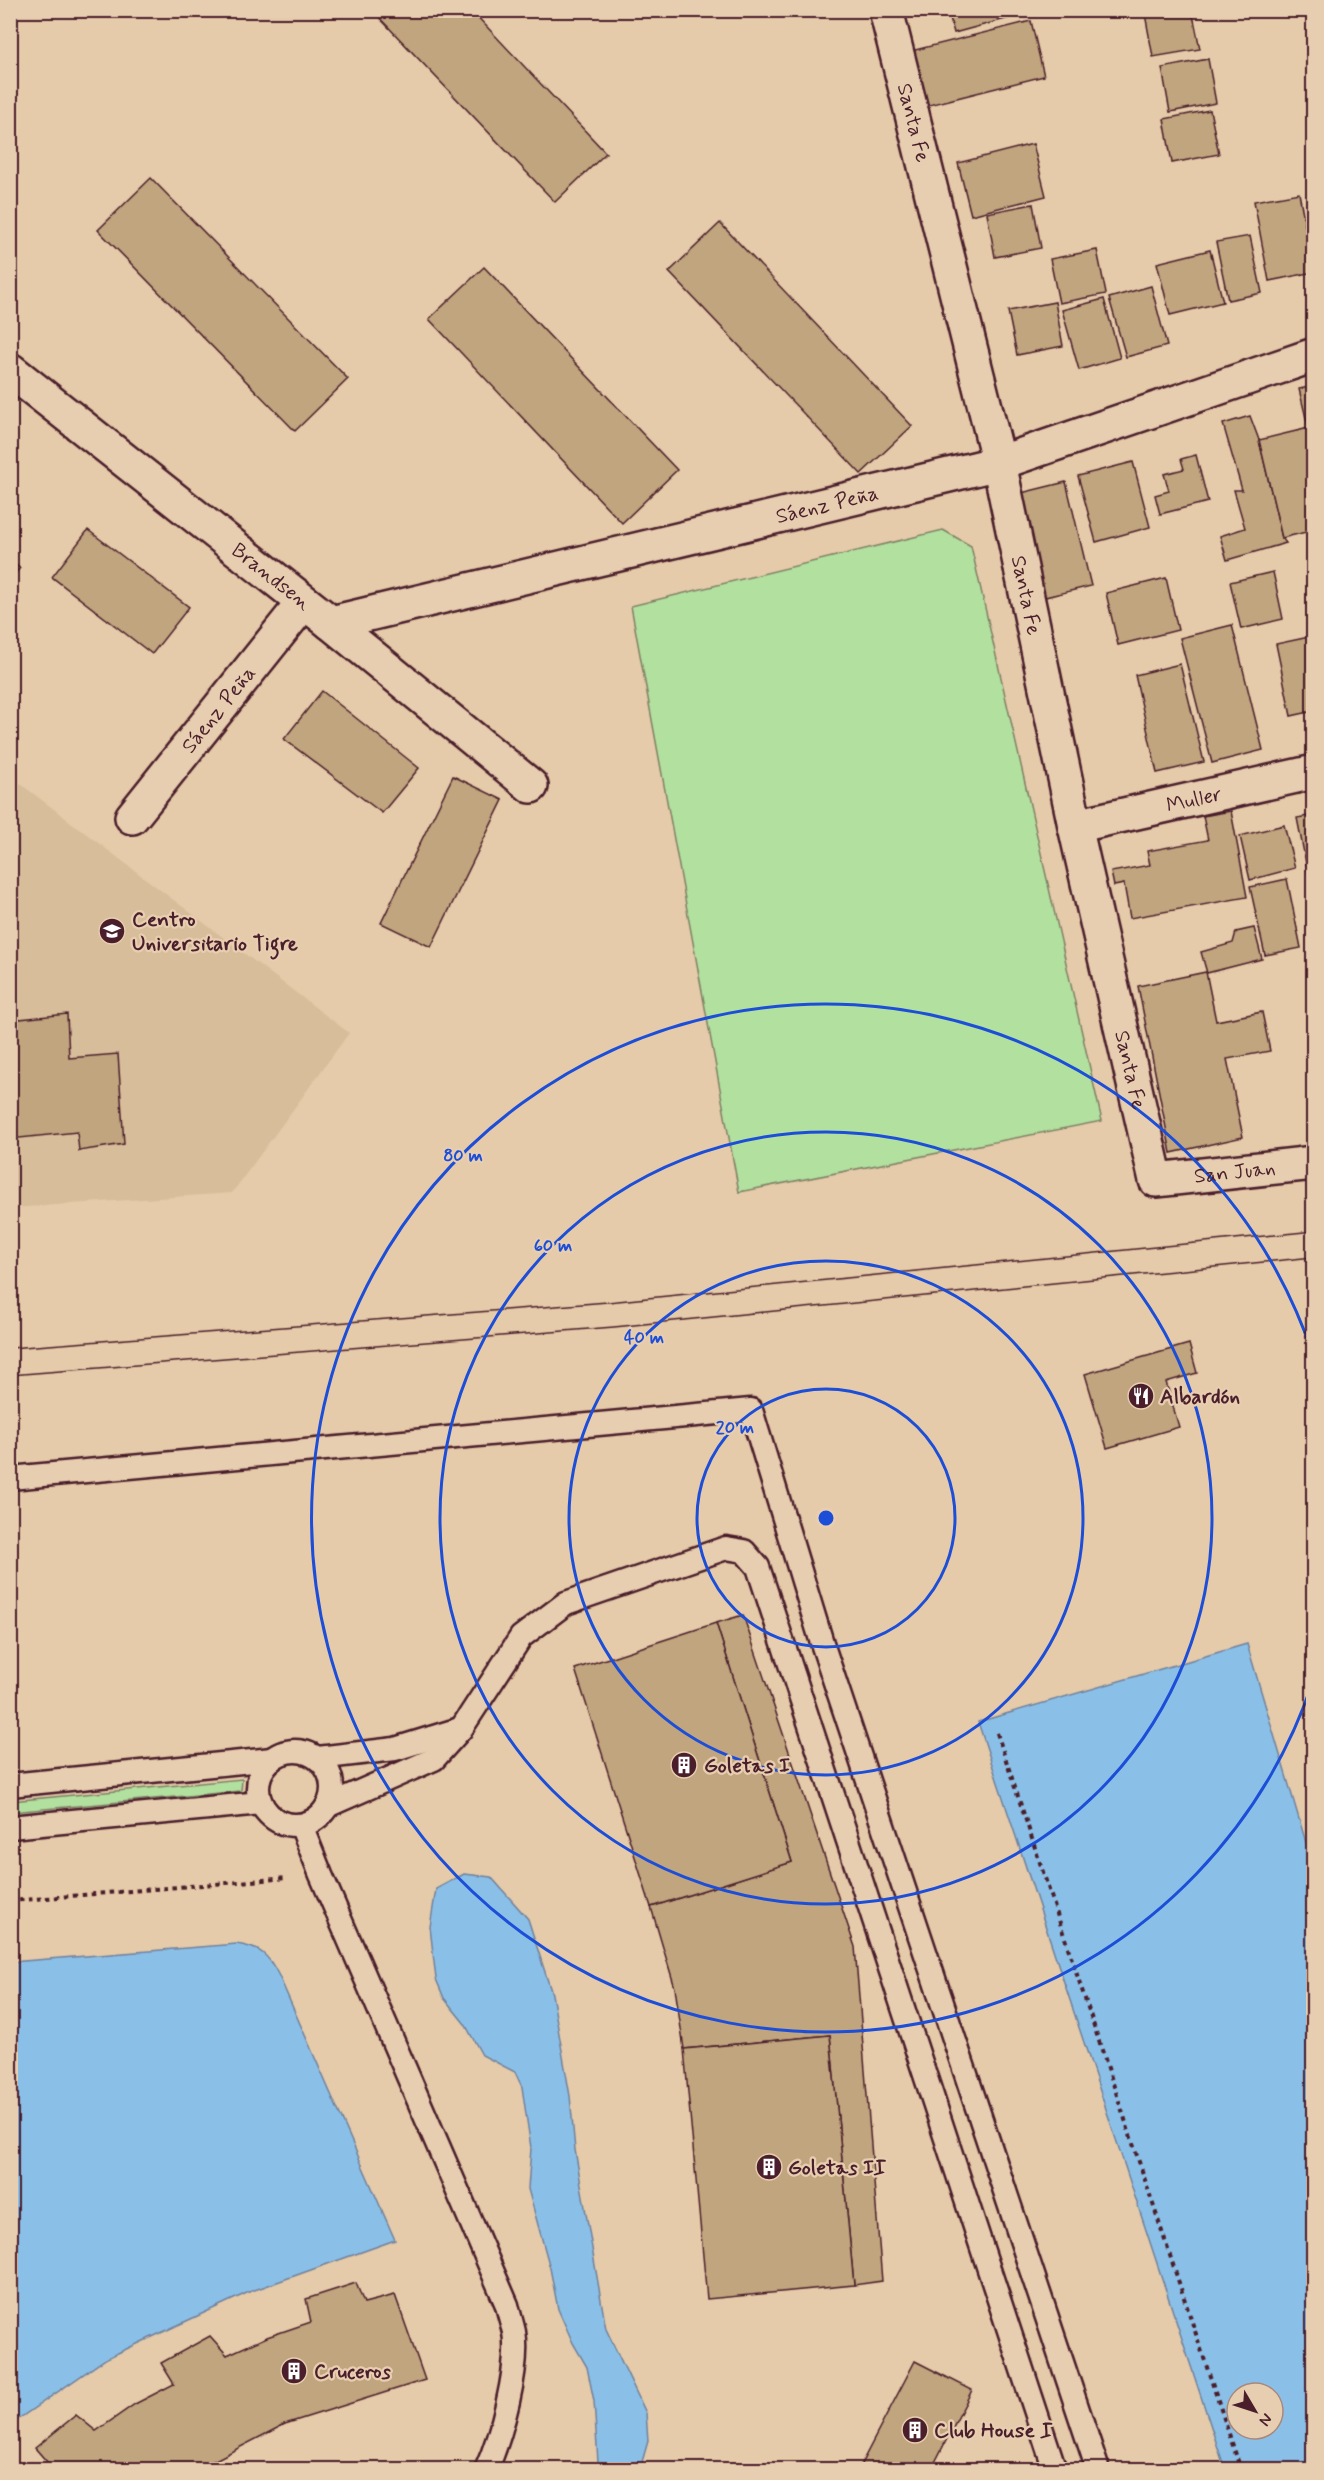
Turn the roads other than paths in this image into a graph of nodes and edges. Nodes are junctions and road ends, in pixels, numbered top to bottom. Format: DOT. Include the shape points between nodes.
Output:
graph roads {
  1 [pos="886,10"];
  2 [pos="1314,355"];
  3 [pos="10,370"];
  4 [pos="999,463"];
  5 [pos="304,602"];
  6 [pos="331,623"];
  7 [pos="1314,772"];
  8 [pos="531,786"];
  9 [pos="132,817"];
  10 [pos="1075,826"];
  11 [pos="1314,1163"];
  12 [pos="1156,1180"];
  13 [pos="10,1478"];
  14 [pos="461,1729"];
  15 [pos="318,1758"];
  16 [pos="272,1759"];
  17 [pos="10,1785"];
  18 [pos="261,1803"];
  19 [pos="327,1806"];
  20 [pos="301,1824"];
  21 [pos="10,1827"];
  22 [pos="486,2469"];
  23 [pos="1054,2469"];
  24 [pos="1098,2469"];
  1 -- 4 [label="street, Santa Fe"];
  2 -- 4 [label="street, Sáenz Peña"];
  3 -- 5 [label="street, Brandsen"];
  4 -- 6 [label="street, Sáenz Peña"];
  4 -- 10 [label="street, Santa Fe"];
  5 -- 6 [label="street, Brandsen"];
  5 -- 9 [label="street, Sáenz Peña"];
  6 -- 8 [label="street, Brandsen"];
  7 -- 10 [label="street, Muller"];
  10 -- 12 [label="street, Santa Fe"];
  11 -- 12 [label="street, San Juan"];
  13 -- 24 [label="lane" via="751,1410 822,1643"];
  14 -- 15 [label="lane" via="395,1749"];
  14 -- 19 [label="lane" via="434,1759"];
  14 -- 23 [label="lane" via="521,1637 566,1603 726,1548 744,1551 758,1567"];
  15 -- 16 [label="lane" via="295,1751"];
  15 -- 19 [label="lane" via="331,1779"];
  16 -- 17 [label="lane"];
  16 -- 18 [label="lane" via="260,1779"];
  18 -- 20 [label="lane" via="278,1820"];
  18 -- 21 [label="lane"];
  19 -- 20 [label="lane" via="313,1820"];
  20 -- 22 [label="lane" via="507,2305 514,2334 512,2375 502,2427"];
}
